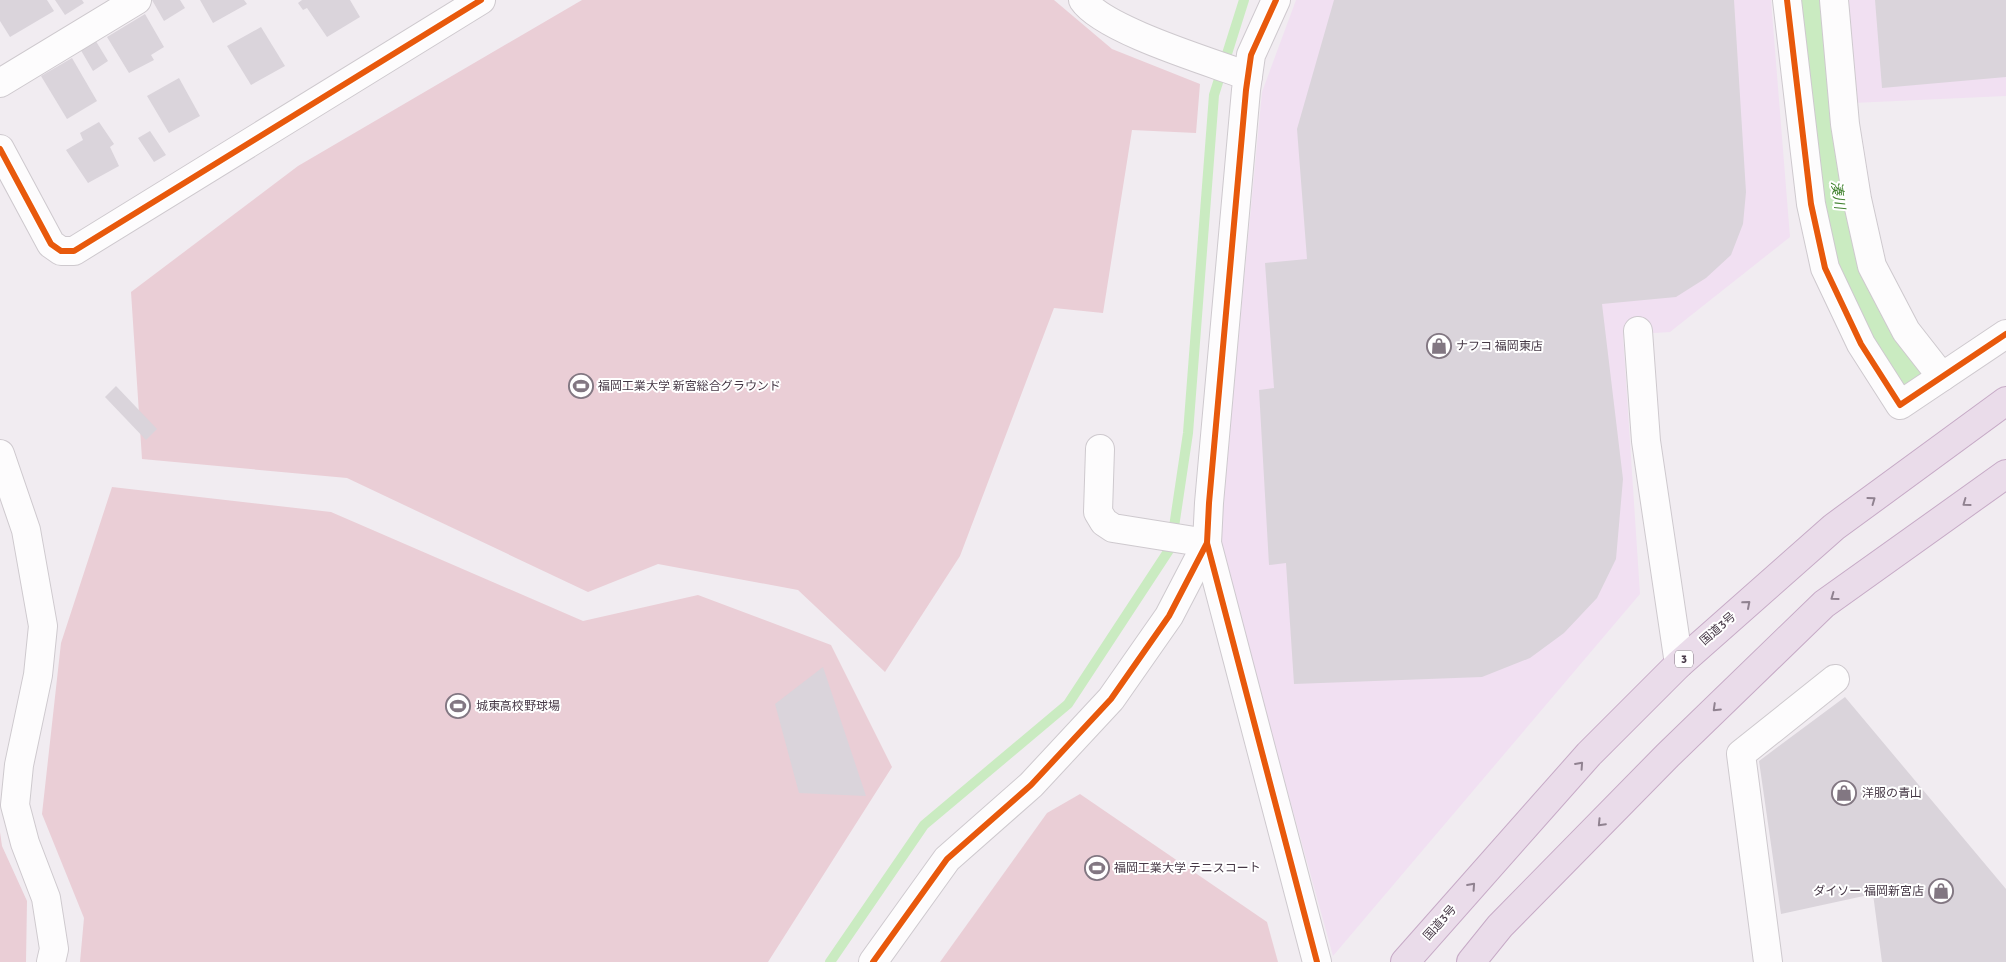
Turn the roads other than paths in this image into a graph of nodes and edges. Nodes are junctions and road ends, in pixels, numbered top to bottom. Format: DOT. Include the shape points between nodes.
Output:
graph roads {
  1 [pos="137,0"];
  2 [pos="481,0"];
  3 [pos="1083,0"];
  4 [pos="1276,0"];
  5 [pos="1787,0"];
  6 [pos="1834,0"];
  7 [pos="1248,76"];
  8 [pos="0,83"];
  9 [pos="0,148"];
  10 [pos="1638,330"];
  11 [pos="2006,334"];
  12 [pos="1942,377"];
  13 [pos="2006,401"];
  14 [pos="1100,449"];
  15 [pos="0,454"];
  16 [pos="2006,474"];
  17 [pos="1207,543"];
  18 [pos="1679,664"];
  19 [pos="1835,679"];
  20 [pos="51,962"];
  21 [pos="872,962"];
  22 [pos="1317,962"];
  23 [pos="1405,962"];
  24 [pos="1471,962"];
  25 [pos="1768,962"];
  1 -- 8 [label="street"];
  2 -- 9 [label="street" via="74,251 61,251 51,244"];
  3 -- 7 [label="street" via="1088,7 1130,32"];
  4 -- 7 [label="street" via="1251,55"];
  5 -- 12 [label="street" via="1811,204 1825,268 1860,344 1900,405"];
  6 -- 12 [label="street" via="1845,124 1872,266 1906,331"];
  7 -- 17 [label="street"];
  10 -- 18 [label="street" via="1646,441"];
  11 -- 12 [label="street"];
  18 -- 13 [label="highway, 国道3号 / 3, one-way" via="1834,527"];
  14 -- 17 [label="street" via="1098,512 1104,522 1113,528"];
  15 -- 20 [label="street" via="26,530 43,626 38,675 19,765 15,805 25,843 46,898 54,949"];
  16 -- 24 [label="highway, one-way" via="1824,604 1668,754 1500,926"];
  17 -- 21 [label="street" via="1169,616 1111,699 1031,785 947,859"];
  17 -- 22 [label="street"];
  23 -- 18 [label="highway, 国道3号 / 3, one-way" via="1589,754"];
  19 -- 25 [label="street" via="1741,754"];
}
